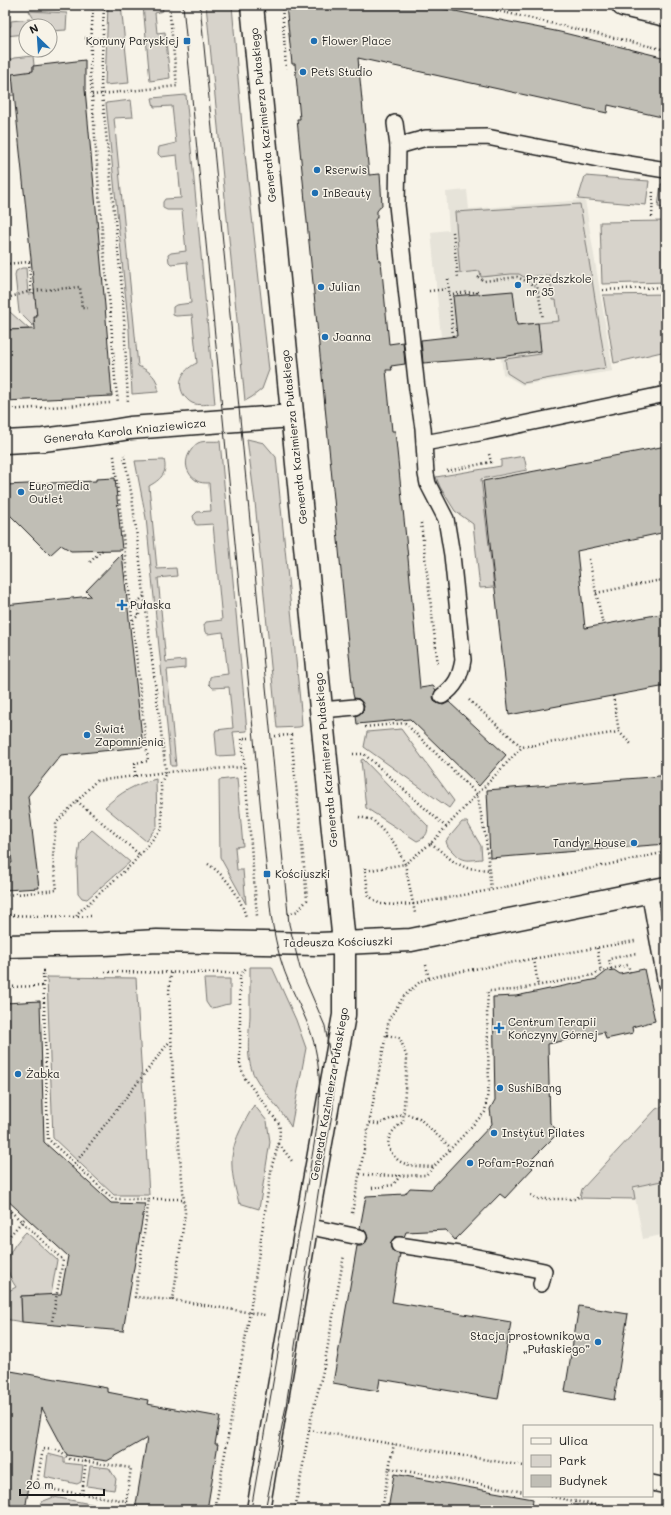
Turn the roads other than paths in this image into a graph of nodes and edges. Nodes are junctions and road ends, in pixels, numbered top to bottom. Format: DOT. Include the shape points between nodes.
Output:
graph roads {
  1 [pos="252,5"];
  2 [pos="623,5"];
  3 [pos="666,15"];
  4 [pos="395,123"];
  5 [pos="398,146"];
  6 [pos="661,169"];
  7 [pos="666,394"];
  8 [pos="292,416"];
  9 [pos="5,442"];
  10 [pos="424,443"];
  11 [pos="442,696"];
  12 [pos="355,707"];
  13 [pos="322,710"];
  14 [pos="658,889"];
  15 [pos="344,943"];
  16 [pos="5,946"];
  17 [pos="666,984"];
  18 [pos="306,1226"];
  19 [pos="353,1235"];
  20 [pos="399,1245"];
  21 [pos="541,1284"];
  22 [pos="653,1483"];
  23 [pos="666,1486"];
  24 [pos="258,1510"];
  1 -- 8 [label="main road, Generała Kazimierza Pułaskiego"];
  2 -- 3 [label="main road"];
  4 -- 5 [label="lane"];
  5 -- 6 [label="lane" via="426,138 487,137"];
  5 -- 10 [label="lane" via="397,206"];
  7 -- 10 [label="lane"];
  8 -- 9 [label="main road, Generała Karola Kniaziewicza" via="124,419 43,440"];
  8 -- 13 [label="main road, Generała Kazimierza Pułaskiego"];
  10 -- 11 [label="lane" via="428,484 446,519 462,660 460,676"];
  12 -- 13 [label="lane"];
  13 -- 15 [label="main road, Generała Kazimierza Pułaskiego"];
  14 -- 15 [label="main road, Tadeusza Kościuszki" via="411,940"];
  14 -- 17 [label="lane" via="657,937"];
  15 -- 16 [label="main road, Tadeusza Kościuszki" via="157,941"];
  15 -- 18 [label="main road, Generała Kazimierza Pułaskiego" via="344,1015"];
  18 -- 19 [label="lane"];
  18 -- 24 [label="main road, Generała Kazimierza Pułaskiego"];
  20 -- 21 [label="lane" via="472,1256 544,1271"];
  22 -- 23 [label="lane"];
}
